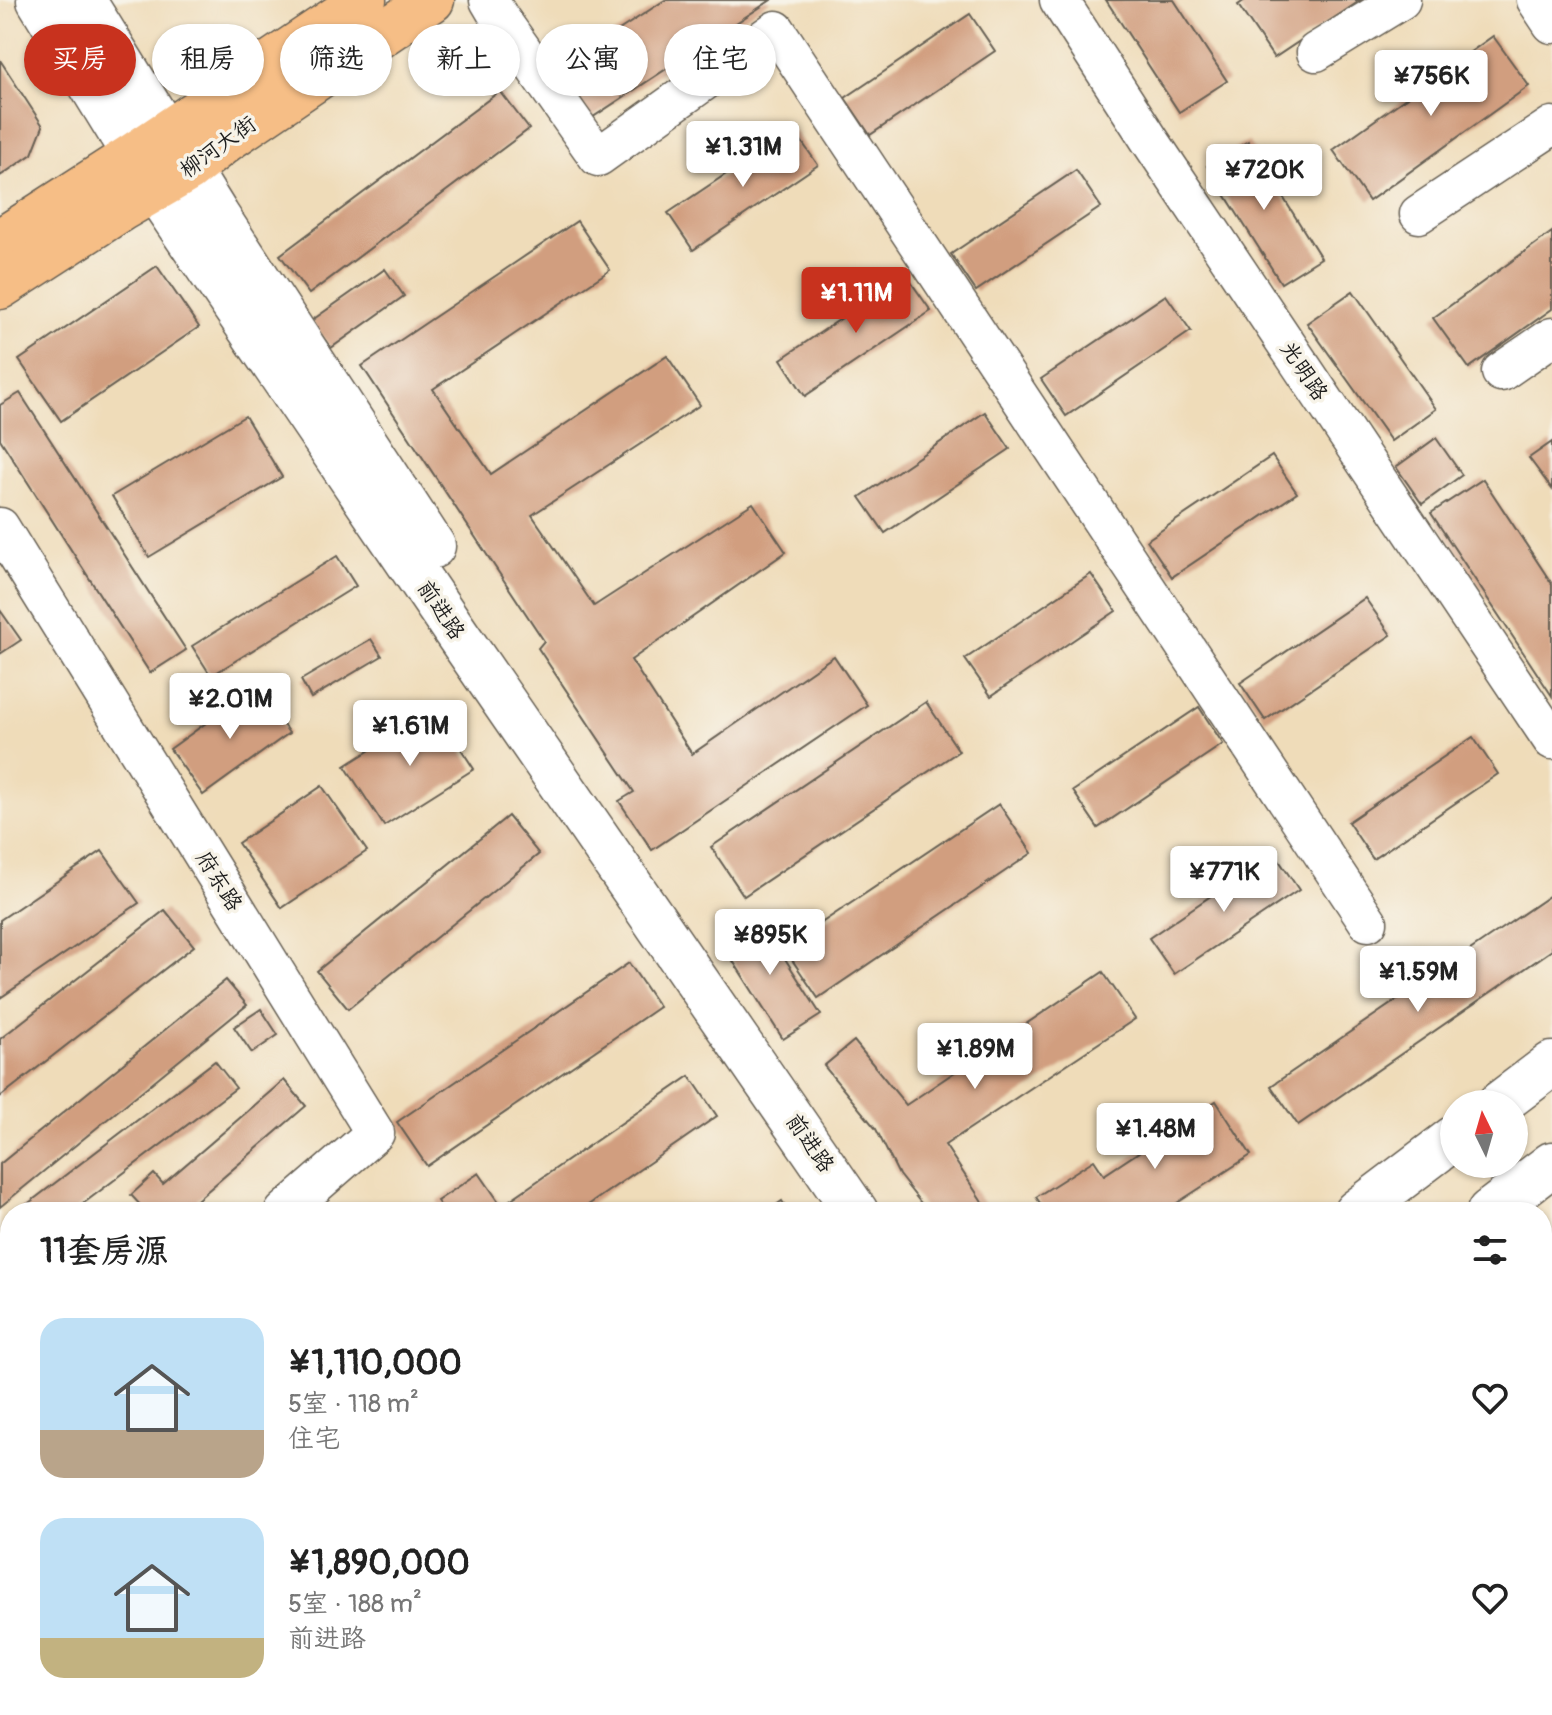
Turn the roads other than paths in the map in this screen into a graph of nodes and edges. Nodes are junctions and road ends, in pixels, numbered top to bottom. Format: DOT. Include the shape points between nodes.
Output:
graph roads {
  1 [pos="39,0"];
  2 [pos="83,0"];
  3 [pos="364,0"];
  4 [pos="432,0"];
  5 [pos="489,0"];
  6 [pos="1059,0"];
  7 [pos="1401,0"];
  8 [pos="1536,0"];
  9 [pos="1552,24"];
  10 [pos="1316,52"];
  11 [pos="1552,126"];
  12 [pos="161,162"];
  13 [pos="1419,214"];
  14 [pos="0,241"];
  15 [pos="0,287"];
  16 [pos="1552,337"];
  17 [pos="1501,372"];
  18 [pos="0,527"];
  19 [pos="1552,740"];
  20 [pos="1368,922"];
  21 [pos="1552,1064"];
  22 [pos="1518,1090"];
  23 [pos="1440,1149"];
  24 [pos="1552,1164"];
  25 [pos="296,1202"];
  26 [pos="849,1202"];
  27 [pos="881,1202"];
  28 [pos="1369,1202"];
  29 [pos="1502,1202"];
  1 -- 12 [label="street, 前进路"];
  2 -- 12 [label="street, 前进路"];
  3 -- 12 [label="main road, 柳河大街"];
  4 -- 12 [label="main road, 柳河大街" via="226,140"];
  5 -- 20 [label="street" via="598,157 776,30"];
  6 -- 19 [label="street, 光明路"];
  7 -- 10 [label="street"];
  8 -- 9 [label="street"];
  11 -- 13 [label="street"];
  12 -- 14 [label="main road, 柳河大街"];
  12 -- 15 [label="main road, 柳河大街" via="121,209"];
  12 -- 26 [label="street, 前进路" via="448,622"];
  12 -- 27 [label="street, 前进路"];
  16 -- 17 [label="street"];
  18 -- 25 [label="street, 府东路" via="375,1133"];
  21 -- 22 [label="street"];
  23 -- 28 [label="street"];
  24 -- 29 [label="street"];
}
